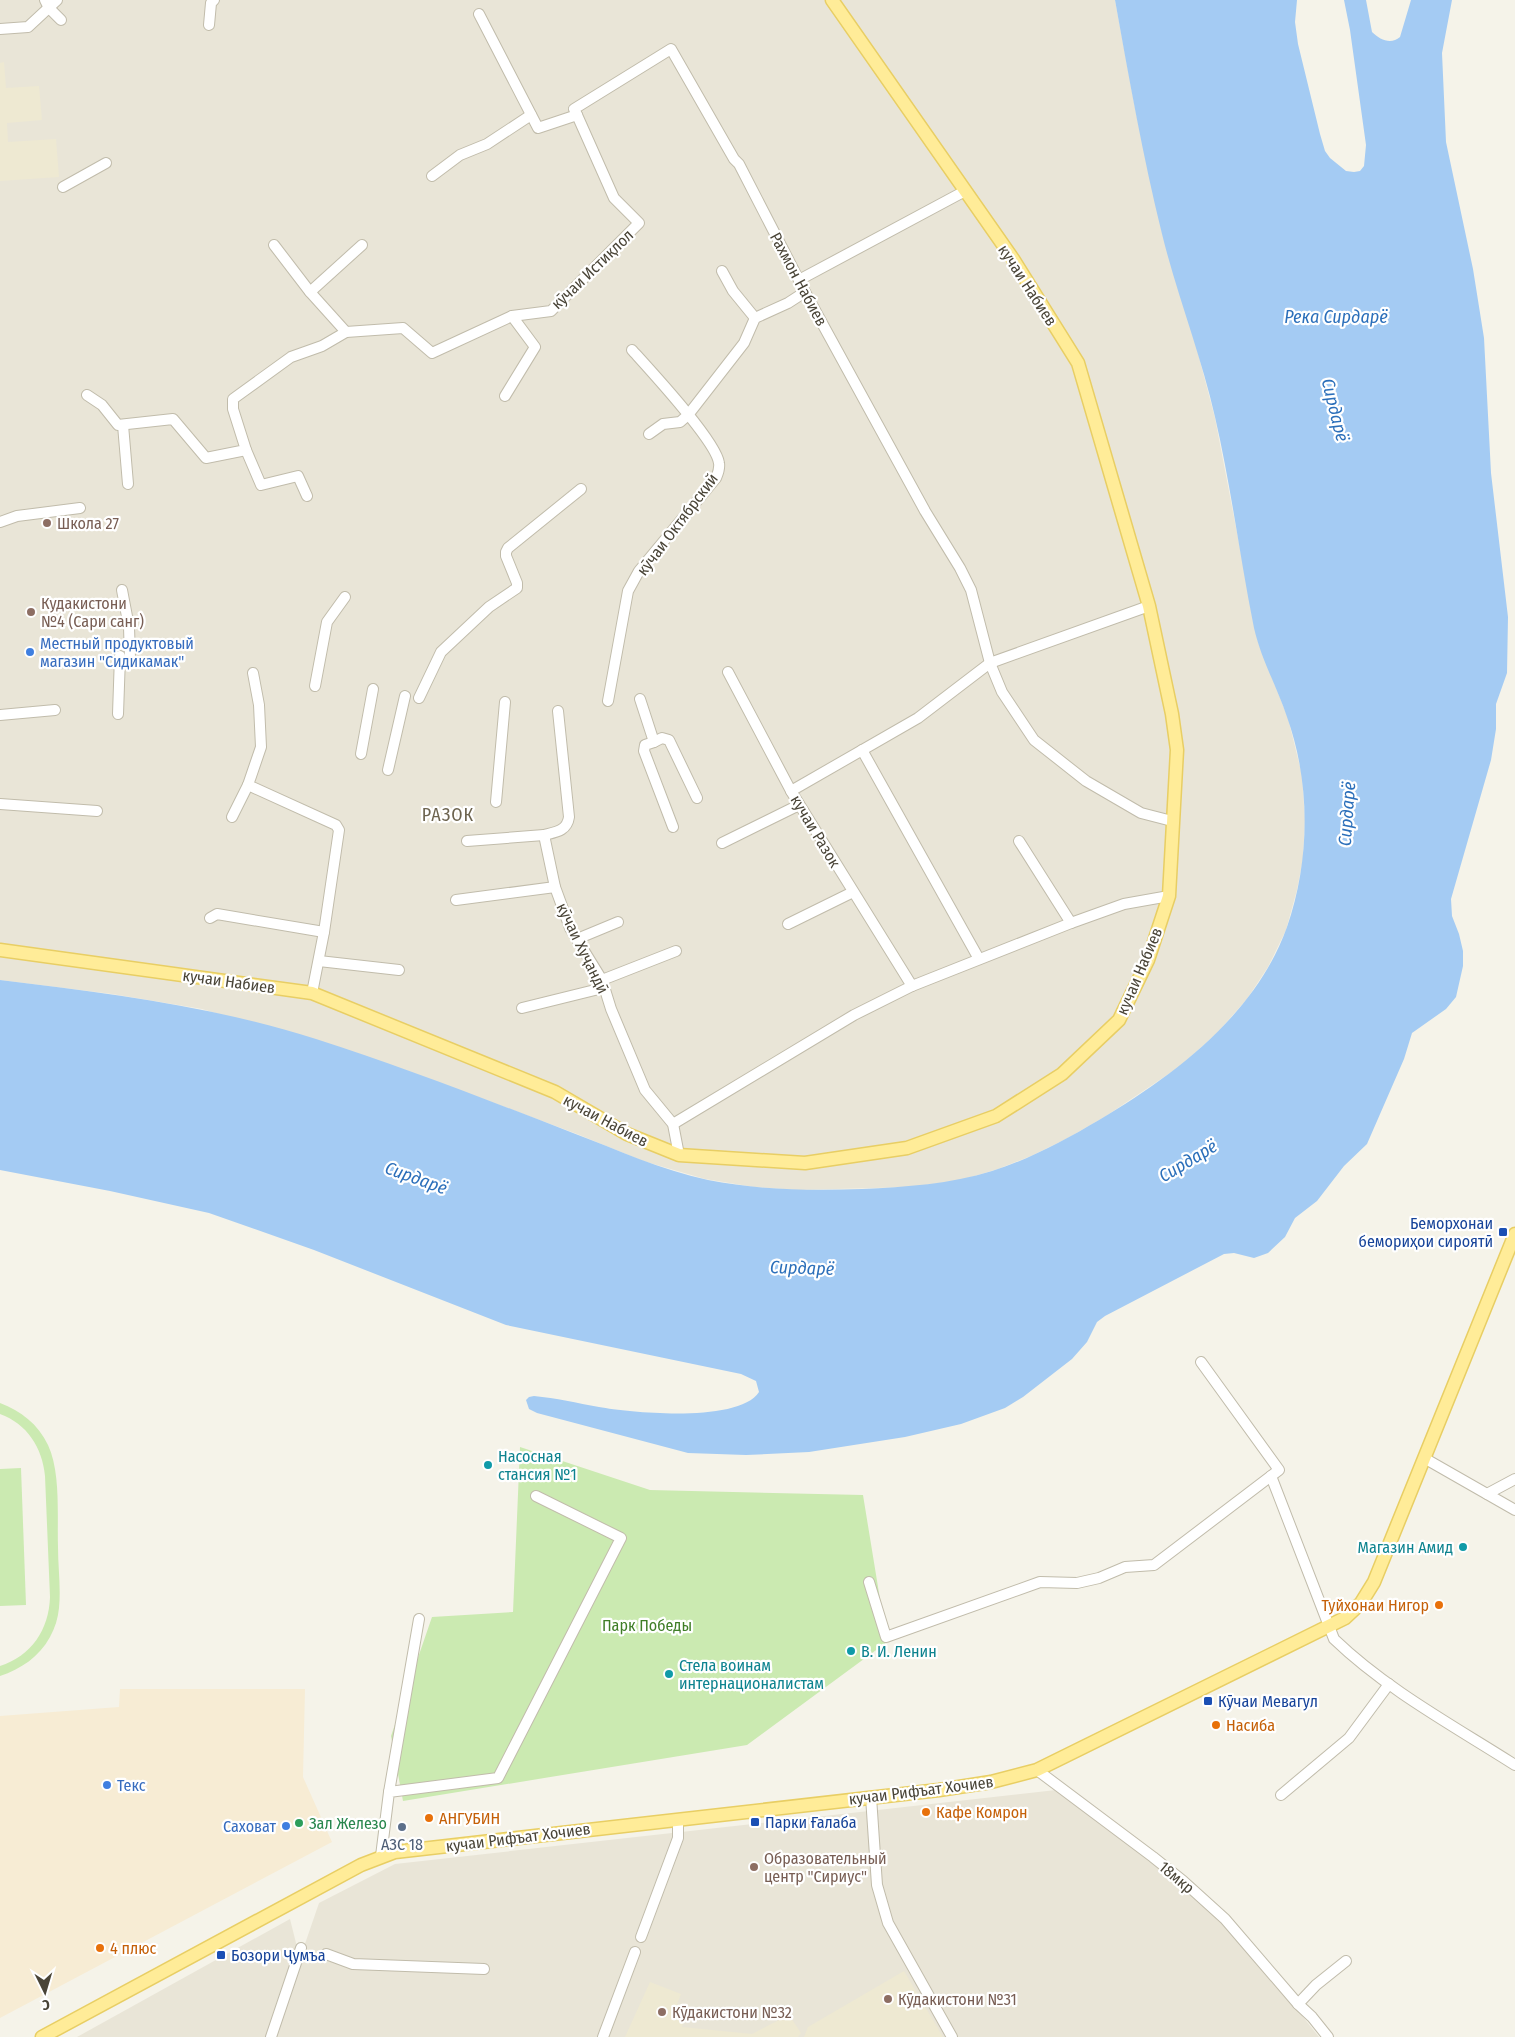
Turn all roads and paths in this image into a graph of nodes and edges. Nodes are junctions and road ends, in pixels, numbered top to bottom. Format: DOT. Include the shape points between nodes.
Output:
graph roads {
  1 [pos="57,0"];
  2 [pos="214,0"];
  3 [pos="832,0"];
  4 [pos="47,4"];
  5 [pos="480,14"];
  6 [pos="61,20"];
  7 [pos="209,25"];
  8 [pos="0,29"];
  9 [pos="531,115"];
  10 [pos="577,115"];
  11 [pos="106,163"];
  12 [pos="432,176"];
  13 [pos="63,187"];
  14 [pos="965,191"];
  15 [pos="274,245"];
  16 [pos="362,245"];
  17 [pos="722,271"];
  18 [pos="799,280"];
  19 [pos="310,292"];
  20 [pos="805,292"];
  21 [pos="512,316"];
  22 [pos="755,318"];
  23 [pos="346,332"];
  24 [pos="632,350"];
  25 [pos="87,395"];
  26 [pos="505,396"];
  27 [pos="688,415"];
  28 [pos="123,424"];
  29 [pos="649,434"];
  30 [pos="246,450"];
  31 [pos="128,484"];
  32 [pos="581,489"];
  33 [pos="307,496"];
  34 [pos="80,508"];
  35 [pos="0,522"];
  36 [pos="122,590"];
  37 [pos="344,596"];
  38 [pos="1149,606"];
  39 [pos="990,664"];
  40 [pos="728,672"];
  41 [pos="253,673"];
  42 [pos="315,686"];
  43 [pos="373,689"];
  44 [pos="404,696"];
  45 [pos="419,698"];
  46 [pos="640,699"];
  47 [pos="608,701"];
  48 [pos="505,702"];
  49 [pos="54,710"];
  50 [pos="558,711"];
  51 [pos="118,714"];
  52 [pos="0,715"];
  53 [pos="654,742"];
  54 [pos="862,750"];
  55 [pos="361,754"];
  56 [pos="388,770"];
  57 [pos="248,785"];
  58 [pos="791,791"];
  59 [pos="697,798"];
  60 [pos="496,802"];
  61 [pos="0,804"];
  62 [pos="799,805"];
  63 [pos="97,812"];
  64 [pos="232,817"];
  65 [pos="1172,820"];
  66 [pos="673,827"];
  67 [pos="544,835"];
  68 [pos="467,841"];
  69 [pos="1019,841"];
  70 [pos="722,843"];
  71 [pos="554,887"];
  72 [pos="853,892"];
  73 [pos="1169,896"];
  74 [pos="456,900"];
  75 [pos="210,918"];
  76 [pos="618,922"];
  77 [pos="1071,923"];
  78 [pos="788,924"];
  79 [pos="324,932"];
  80 [pos="577,939"];
  81 [pos="0,950"];
  82 [pos="676,951"];
  83 [pos="979,959"];
  84 [pos="319,961"];
  85 [pos="399,970"];
  86 [pos="602,984"];
  87 [pos="912,986"];
  88 [pos="312,993"];
  89 [pos="522,1008"];
  90 [pos="673,1124"];
  91 [pos="679,1156"];
  92 [pos="1515,1234"];
  93 [pos="1201,1362"];
  94 [pos="1424,1458"];
  95 [pos="1271,1476"];
  96 [pos="1515,1479"];
  97 [pos="1487,1494"];
  98 [pos="536,1496"];
  99 [pos="1515,1510"];
  100 [pos="869,1582"];
  101 [pos="419,1619"];
  102 [pos="1329,1626"];
  103 [pos="1389,1684"];
  104 [pos="1515,1765"];
  105 [pos="1037,1770"];
  106 [pos="389,1792"];
  107 [pos="871,1796"];
  108 [pos="1281,1796"];
  109 [pos="678,1819"];
  110 [pos="381,1856"];
  111 [pos="641,1937"];
  112 [pos="301,1948"];
  113 [pos="635,1952"];
  114 [pos="326,1954"];
  115 [pos="1346,1961"];
  116 [pos="484,1969"];
  117 [pos="1298,2004"];
  118 [pos="42,2037"];
  119 [pos="271,2037"];
  120 [pos="603,2037"];
  121 [pos="952,2037"];
  122 [pos="1328,2037"];
  1 -- 4 [label="street"];
  2 -- 7 [label="street"];
  3 -- 14 [label="main road, кучаи Набиев"];
  4 -- 6 [label="street"];
  4 -- 8 [label="street" via="28,27"];
  5 -- 9 [label="street"];
  9 -- 10 [label="street" via="538,128"];
  9 -- 12 [label="street" via="487,144 460,155"];
  10 -- 18 [label="street, Рахмон Набиев" via="574,109 671,49 739,164"];
  10 -- 21 [label="street, кӯчаи Истиқлол" via="614,198 639,223 551,312"];
  11 -- 13 [label="street"];
  14 -- 18 [label="street"];
  14 -- 38 [label="main road, кучаи Набиев" via="1013,259 1078,363"];
  15 -- 19 [label="street"];
  16 -- 19 [label="street"];
  17 -- 22 [label="street"];
  18 -- 20 [label="street, Рахмон Набиев"];
  19 -- 23 [label="street"];
  20 -- 22 [label="street"];
  20 -- 39 [label="street, Рахмон Набиев" via="971,590"];
  21 -- 23 [label="street, кӯчаи Истиқлол" via="432,353 403,328"];
  21 -- 26 [label="street" via="534,347"];
  22 -- 27 [label="street" via="744,343"];
  23 -- 30 [label="street, кӯчаи Истиқлол" via="291,358 233,399 233,410"];
  24 -- 27 [label="street"];
  25 -- 28 [label="street" via="102,405 118,425"];
  27 -- 29 [label="street" via="680,422 663,424"];
  27 -- 47 [label="street, кӯчаи Октябрский" via="715,451 719,470 716,478 639,571 628,591"];
  28 -- 30 [label="street" via="173,419 206,458"];
  28 -- 31 [label="street"];
  30 -- 33 [label="street" via="261,484 298,476"];
  32 -- 45 [label="street" via="508,548 506,556 516,588 441,652"];
  34 -- 35 [label="street" via="16,516"];
  36 -- 51 [label="street" via="129,627"];
  37 -- 42 [label="street" via="327,622"];
  38 -- 39 [label="street"];
  38 -- 65 [label="main road, кучаи Набиев" via="1177,750"];
  39 -- 54 [label="street" via="918,718"];
  39 -- 65 [label="street" via="1002,692 1034,740 1086,781 1141,813"];
  40 -- 58 [label="street, кучаи Разок"];
  41 -- 57 [label="street" via="261,747"];
  43 -- 55 [label="street"];
  44 -- 56 [label="street"];
  46 -- 53 [label="street"];
  48 -- 60 [label="street"];
  49 -- 52 [label="street"];
  50 -- 67 [label="street" via="569,817 568,825 562,830"];
  53 -- 59 [label="street" via="662,738 669,740"];
  53 -- 66 [label="street" via="645,745 644,751"];
  54 -- 58 [label="street"];
  54 -- 83 [label="street"];
  57 -- 64 [label="street"];
  57 -- 79 [label="street" via="336,825 339,830"];
  58 -- 62 [label="street, кучаи Разок"];
  61 -- 63 [label="street"];
  62 -- 70 [label="street"];
  62 -- 72 [label="street, кучаи Разок"];
  65 -- 73 [label="main road, кучаи Набиев"];
  67 -- 68 [label="street"];
  67 -- 71 [label="street, кӯчаи Хуҷандӣ"];
  69 -- 77 [label="street"];
  71 -- 74 [label="street"];
  71 -- 80 [label="street, кӯчаи Хуҷандӣ"];
  72 -- 78 [label="street"];
  72 -- 87 [label="street, кучаи Разок"];
  73 -- 77 [label="street, кучаи Набиев" via="1124,904"];
  73 -- 91 [label="main road, кучаи Набиев" via="1148,960 1119,1020 1062,1074 996,1116 907,1148 805,1163"];
  75 -- 79 [label="street" via="217,914"];
  76 -- 80 [label="street"];
  77 -- 83 [label="street, кучаи Набиев"];
  79 -- 84 [label="street"];
  80 -- 86 [label="street, кӯчаи Хуҷандӣ"];
  81 -- 88 [label="main road, кучаи Набиев"];
  82 -- 86 [label="street"];
  83 -- 87 [label="street, кучаи Набиев"];
  84 -- 85 [label="street"];
  84 -- 88 [label="street"];
  86 -- 89 [label="street"];
  86 -- 90 [label="street, кӯчаи Хуҷандӣ" via="646,1090"];
  87 -- 90 [label="street, кучаи Набиев" via="854,1015"];
  88 -- 91 [label="main road, кучаи Набиев" via="555,1092 627,1134"];
  90 -- 91 [label="street, кӯчаи Хуҷандӣ"];
  92 -- 94 [label="main road, кучаи Рифъат Хочиев"];
  93 -- 95 [label="street" via="1279,1470"];
  94 -- 97 [label="street"];
  94 -- 102 [label="main road, кучаи Рифъат Хочиев" via="1374,1582 1361,1603 1345,1618"];
  95 -- 100 [label="street" via="1154,1565 1125,1567 1076,1583 1040,1582 886,1637"];
  95 -- 102 [label="street"];
  96 -- 97 [label="street"];
  97 -- 99 [label="street"];
  98 -- 106 [label="street" via="621,1538 498,1778"];
  101 -- 106 [label="street"];
  102 -- 103 [label="street" via="1334,1639"];
  102 -- 105 [label="main road, кучаи Рифъат Хочиев"];
  103 -- 104 [label="street"];
  103 -- 108 [label="street" via="1349,1738"];
  105 -- 107 [label="main road, кучаи Рифъат Хочиев" via="991,1782"];
  105 -- 117 [label="street, 18мкр" via="1183,1881 1225,1919"];
  106 -- 110 [label="street"];
  107 -- 109 [label="main road, кучаи Рифъат Хочиев"];
  107 -- 121 [label="street" via="877,1885 888,1923"];
  109 -- 110 [label="main road, кучаи Рифъат Хочиев" via="404,1850"];
  109 -- 111 [label="street" via="678,1838"];
  110 -- 118 [label="main road, кучаи Рифъат Хочиев"];
  112 -- 119 [label="street"];
  113 -- 120 [label="street"];
  114 -- 116 [label="street" via="352,1964"];
  115 -- 117 [label="street"];
  117 -- 122 [label="street, 18мкр"];
}
